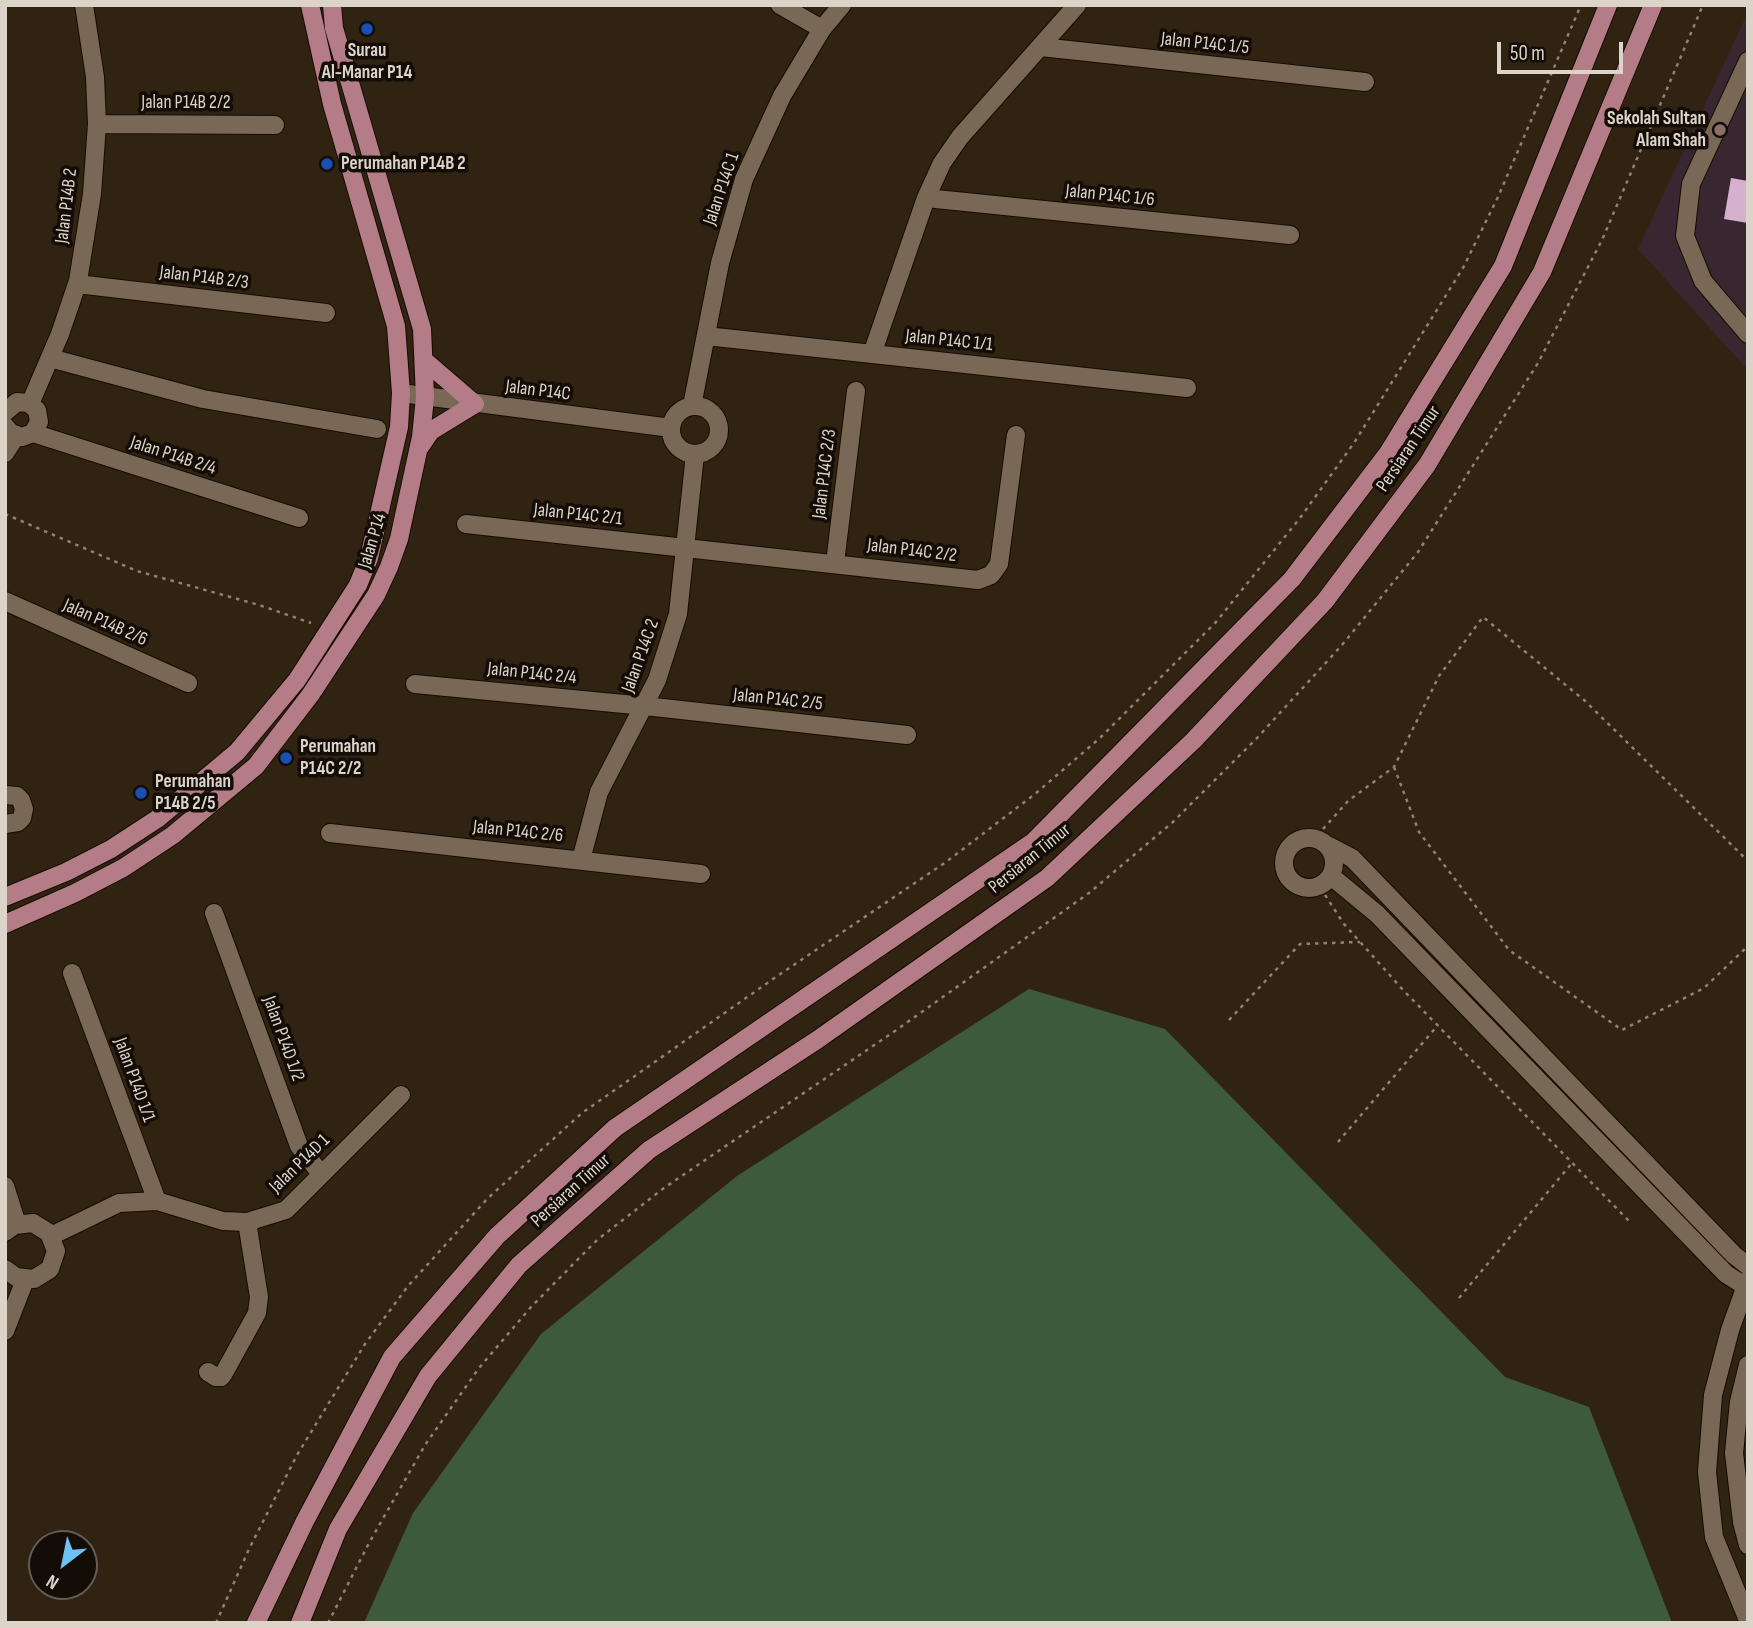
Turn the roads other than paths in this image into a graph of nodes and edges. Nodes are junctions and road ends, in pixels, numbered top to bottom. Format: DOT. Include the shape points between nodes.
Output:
graph roads {
  1 [pos="84,5"];
  2 [pos="310,5"];
  3 [pos="332,5"];
  4 [pos="780,5"];
  5 [pos="842,5"];
  6 [pos="1077,5"];
  7 [pos="1608,5"];
  8 [pos="1653,5"];
  9 [pos="822,29"];
  10 [pos="1041,47"];
  11 [pos="1748,61"];
  12 [pos="1365,82"];
  13 [pos="97,124"];
  14 [pos="275,125"];
  15 [pos="926,198"];
  16 [pos="1290,236"];
  17 [pos="77,284"];
  18 [pos="327,313"];
  19 [pos="1748,334"];
  20 [pos="706,336"];
  21 [pos="872,354"];
  22 [pos="50,358"];
  23 [pos="425,361"];
  24 [pos="1187,388"];
  25 [pos="856,391"];
  26 [pos="401,393"];
  27 [pos="425,397"];
  28 [pos="30,404"];
  29 [pos="474,404"];
  30 [pos="692,406"];
  31 [pos="5,412"];
  32 [pos="671,428"];
  33 [pos="377,429"];
  34 [pos="18,432"];
  35 [pos="1016,435"];
  36 [pos="416,452"];
  37 [pos="5,453"];
  38 [pos="695,454"];
  39 [pos="299,519"];
  40 [pos="466,524"];
  41 [pos="685,548"];
  42 [pos="835,563"];
  43 [pos="5,601"];
  44 [pos="188,683"];
  45 [pos="415,684"];
  46 [pos="645,706"];
  47 [pos="907,735"];
  48 [pos="5,795"];
  49 [pos="5,824"];
  50 [pos="330,833"];
  51 [pos="1322,842"];
  52 [pos="581,860"];
  53 [pos="701,874"];
  54 [pos="1325,881"];
  55 [pos="5,897"];
  56 [pos="214,913"];
  57 [pos="5,924"];
  58 [pos="72,973"];
  59 [pos="401,1094"];
  60 [pos="321,1174"];
  61 [pos="5,1186"];
  62 [pos="157,1201"];
  63 [pos="247,1222"];
  64 [pos="11,1228"];
  65 [pos="51,1236"];
  66 [pos="1748,1266"];
  67 [pos="5,1269"];
  68 [pos="25,1280"];
  69 [pos="1747,1285"];
  70 [pos="5,1331"];
  71 [pos="1748,1365"];
  72 [pos="208,1372"];
  73 [pos="1748,1545"];
  74 [pos="1748,1620"];
  75 [pos="256,1623"];
  76 [pos="300,1623"];
  1 -- 13 [label="street, Jalan P14B 2"];
  2 -- 26 [label="main road, Jalan P14" via="332,104 396,326"];
  3 -- 23 [label="main road, Jalan P14" via="334,28 422,329"];
  4 -- 9 [label="street"];
  5 -- 9 [label="street, Jalan P14C 1"];
  6 -- 10 [label="street"];
  7 -- 75 [label="main road, Persiaran Timur" via="1503,266 1388,453 1292,579 1033,842 615,1128 498,1236 392,1357"];
  8 -- 76 [label="main road, Persiaran Timur" via="1542,271 1427,465 1325,601 1193,741 1047,878 817,1040 649,1150 519,1265 428,1376 338,1529"];
  9 -- 20 [label="street, Jalan P14C 1" via="782,96 744,179 720,263"];
  10 -- 12 [label="street, Jalan P14C 1/5"];
  10 -- 15 [label="street" via="960,137"];
  11 -- 19 [label="street" via="1691,184 1685,236 1703,281"];
  13 -- 14 [label="street, Jalan P14B 2/2"];
  13 -- 17 [label="street, Jalan P14B 2" via="92,194"];
  15 -- 16 [label="street, Jalan P14C 1/6"];
  15 -- 21 [label="street"];
  17 -- 18 [label="street, Jalan P14B 2/3"];
  17 -- 22 [label="street, Jalan P14B 2"];
  20 -- 21 [label="street, Jalan P14C 1/1"];
  20 -- 30 [label="street, Jalan P14C 1"];
  21 -- 24 [label="street, Jalan P14C 1/1"];
  22 -- 28 [label="street, Jalan P14B 2"];
  22 -- 33 [label="street" via="203,399"];
  23 -- 27 [label="main road, Jalan P14"];
  23 -- 29 [label="main road"];
  25 -- 42 [label="street, Jalan P14C 2/3"];
  26 -- 27 [label="street, Jalan P14C"];
  26 -- 55 [label="main road, Jalan P14" via="399,427 369,558 358,585 297,680 237,752 157,819 77,867"];
  27 -- 29 [label="street, Jalan P14C"];
  27 -- 36 [label="main road, Jalan P14"];
  28 -- 31 [label="street" via="17,402"];
  28 -- 34 [label="street, Jalan P14B 2" via="37,410 39,422"];
  29 -- 32 [label="street, Jalan P14C"];
  29 -- 36 [label="main road" via="431,430"];
  30 -- 32 [label="street" via="677,413"];
  30 -- 38 [label="street" via="708,410 719,429 715,444"];
  32 -- 38 [label="street" via="680,449"];
  34 -- 37 [label="street"];
  34 -- 39 [label="street, Jalan P14B 2/4"];
  35 -- 42 [label="street, Jalan P14C 2/2" via="999,564 991,575 978,580"];
  36 -- 57 [label="main road, Jalan P14" via="399,539 376,595 311,694 256,766 173,835 123,867"];
  38 -- 41 [label="street, Jalan P14C 2"];
  40 -- 41 [label="street, Jalan P14C 2/1"];
  41 -- 42 [label="street, Jalan P14C 2/2"];
  41 -- 46 [label="street, Jalan P14C 2" via="678,614"];
  43 -- 44 [label="street, Jalan P14B 2/6"];
  45 -- 46 [label="street, Jalan P14C 2/4"];
  46 -- 47 [label="street, Jalan P14C 2/5"];
  46 -- 52 [label="street, Jalan P14C 2" via="599,792"];
  48 -- 49 [label="street" via="17,796 24,809 22,818"];
  50 -- 52 [label="street, Jalan P14C 2/6"];
  51 -- 54 [label="street" via="1335,861"];
  51 -- 54 [label="street" via="1299,839 1287,849 1284,864 1290,879 1303,887"];
  51 -- 66 [label="street" via="1352,858"];
  52 -- 53 [label="street, Jalan P14C 2/6"];
  54 -- 69 [label="street" via="1377,914 1726,1274"];
  56 -- 60 [label="street, Jalan P14D 1/2" via="299,1146"];
  58 -- 62 [label="street, Jalan P14D 1/1"];
  59 -- 60 [label="street, Jalan P14D 1"];
  60 -- 63 [label="street, Jalan P14D 1" via="286,1210"];
  61 -- 64 [label="street"];
  62 -- 63 [label="street, Jalan P14D 1" via="223,1221"];
  62 -- 65 [label="street, Jalan P14D 1" via="119,1203"];
  63 -- 72 [label="street" via="259,1297 257,1313 225,1373 216,1377"];
  64 -- 65 [label="street" via="33,1223"];
  65 -- 68 [label="street" via="56,1251 50,1269"];
  67 -- 68 [label="street"];
  68 -- 70 [label="street"];
  69 -- 74 [label="street" via="1713,1395 1707,1472 1714,1537"];
  71 -- 73 [label="street" via="1734,1453"];
}
